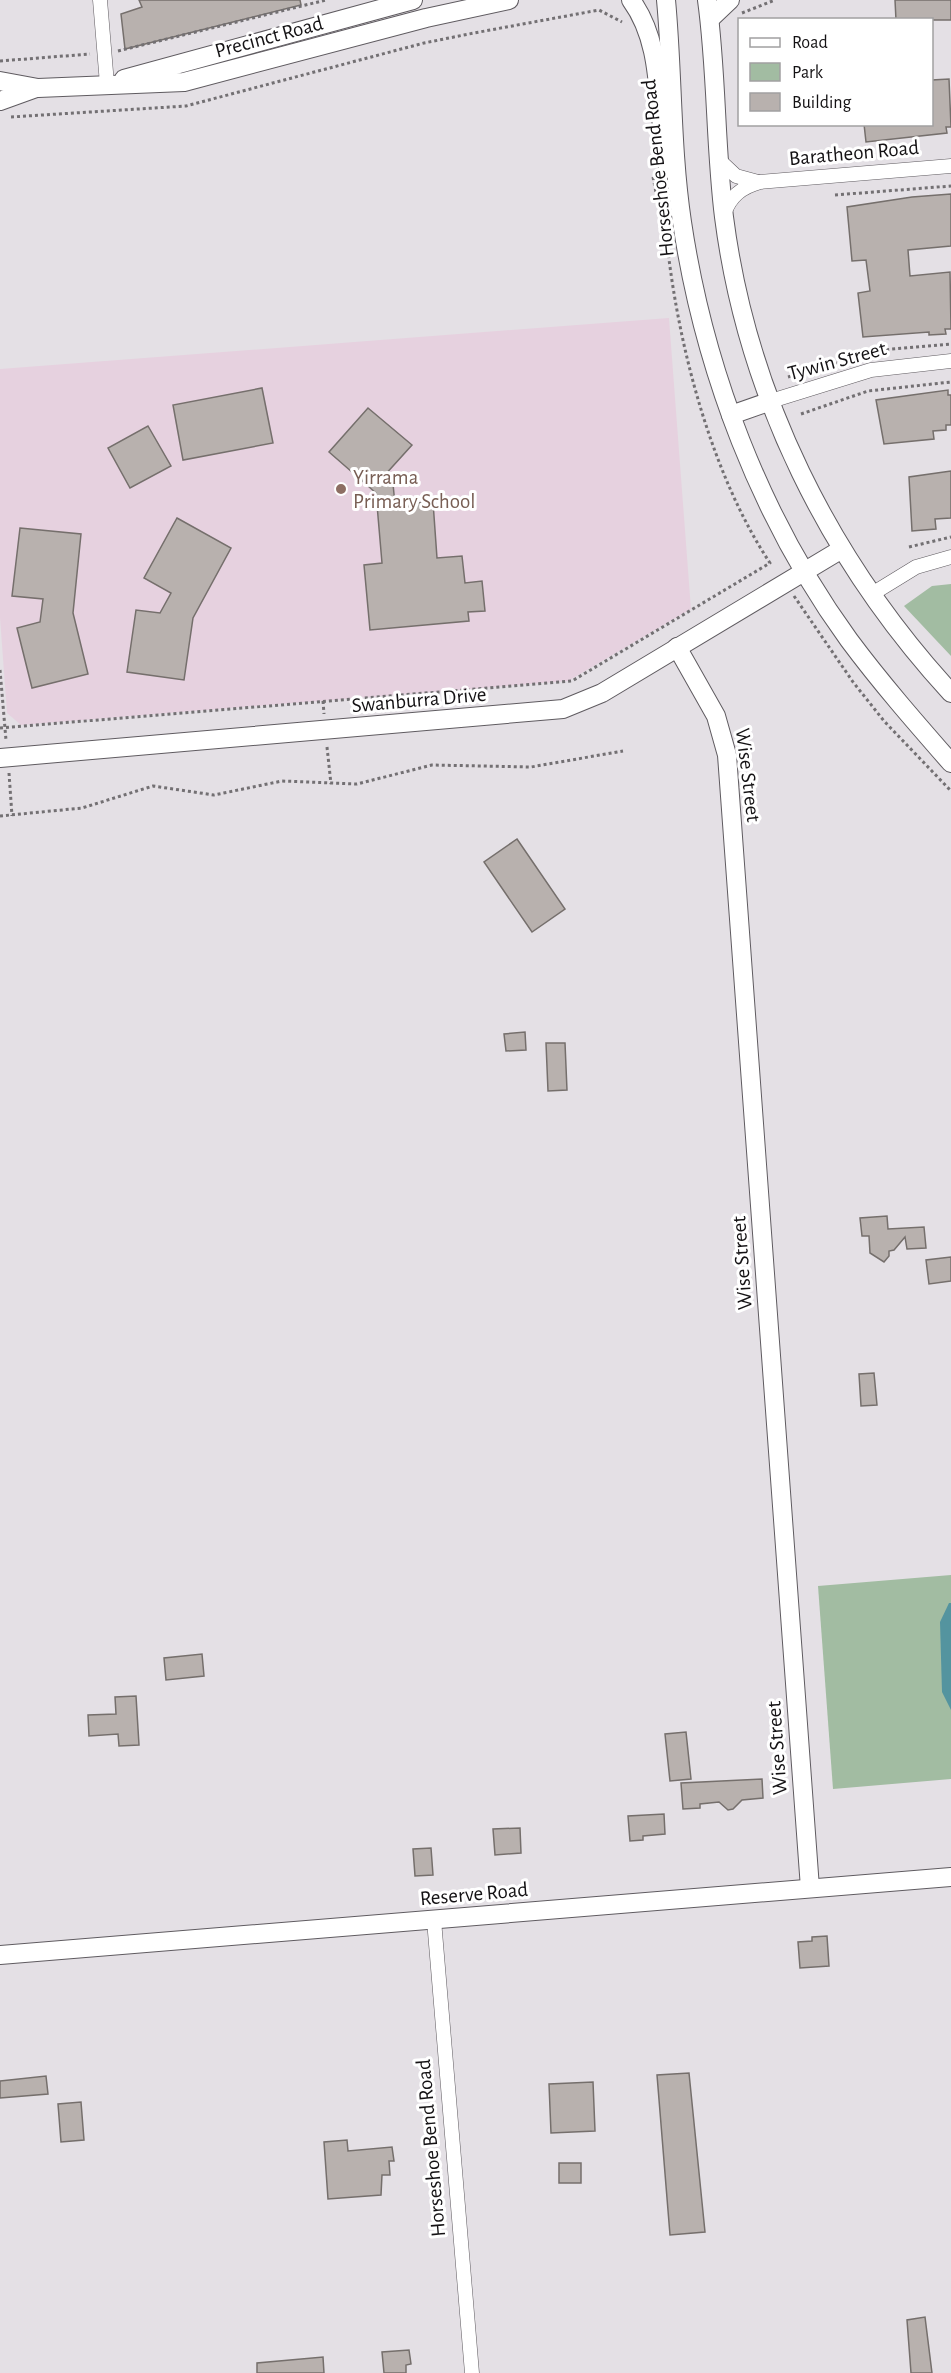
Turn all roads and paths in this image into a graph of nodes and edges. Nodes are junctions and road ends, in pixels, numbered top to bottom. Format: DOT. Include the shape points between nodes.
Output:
graph roads {
  1 [pos="100,0"];
  2 [pos="326,0"];
  3 [pos="413,0"];
  4 [pos="421,0"];
  5 [pos="509,0"];
  6 [pos="666,0"];
  7 [pos="707,0"];
  8 [pos="775,0"];
  9 [pos="735,3"];
  10 [pos="630,11"];
  11 [pos="345,18"];
  12 [pos="426,18"];
  13 [pos="710,19"];
  14 [pos="627,31"];
  15 [pos="351,39"];
  16 [pos="104,52"];
  17 [pos="0,61"];
  18 [pos="0,81"];
  19 [pos="107,84"];
  20 [pos="38,87"];
  21 [pos="0,101"];
  22 [pos="0,118"];
  23 [pos="719,160"];
  24 [pos="951,166"];
  25 [pos="652,171"];
  26 [pos="760,182"];
  27 [pos="951,186"];
  28 [pos="835,195"];
  29 [pos="724,214"];
  30 [pos="682,221"];
  31 [pos="951,362"];
  32 [pos="951,382"];
  33 [pos="771,401"];
  34 [pos="801,414"];
  35 [pos="732,415"];
  36 [pos="951,537"];
  37 [pos="909,547"];
  38 [pos="842,549"];
  39 [pos="951,557"];
  40 [pos="806,572"];
  41 [pos="872,594"];
  42 [pos="677,647"];
  43 [pos="0,670"];
  44 [pos="951,693"];
  45 [pos="2,728"];
  46 [pos="623,751"];
  47 [pos="0,758"];
  48 [pos="951,763"];
  49 [pos="0,816"];
  50 [pos="951,1876"];
  51 [pos="810,1888"];
  52 [pos="435,1920"];
  53 [pos="0,1955"];
  54 [pos="472,2373"];
  1 -- 16 [label="street"];
  2 -- 16 [label="path" via="122,51"];
  3 -- 11 [label="street, Precinct Road"];
  4 -- 12 [label="street"];
  5 -- 12 [label="street, Precinct Road"];
  6 -- 30 [label="street, Horseshoe Bend Road"];
  7 -- 13 [label="street"];
  8 -- 9 [label="path" via="742,13"];
  9 -- 13 [label="street"];
  10 -- 14 [label="path"];
  10 -- 22 [label="path" via="599,10 424,43 186,106"];
  10 -- 30 [label="street" via="653,49 665,154"];
  11 -- 15 [label="street"];
  11 -- 19 [label="street, Precinct Road"];
  12 -- 15 [label="street, Precinct Road"];
  13 -- 23 [label="street"];
  15 -- 19 [label="street, Precinct Road" via="195,80"];
  16 -- 17 [label="path"];
  16 -- 19 [label="street"];
  18 -- 20 [label="street, Precinct Road"];
  19 -- 20 [label="street, Precinct Road"];
  20 -- 21 [label="street, Precinct Road"];
  23 -- 26 [label="street, Baratheon Road" via="736,176"];
  23 -- 29 [label="street"];
  24 -- 26 [label="street, Baratheon Road"];
  25 -- 45 [label="path" via="678,319 697,395 731,487 770,563 572,681"];
  26 -- 29 [label="street, Baratheon Road" via="738,191"];
  27 -- 28 [label="path"];
  29 -- 33 [label="street" via="745,323"];
  30 -- 35 [label="street, Horseshoe Bend Road" via="705,330"];
  31 -- 33 [label="street, Tywin Street" via="871,370"];
  32 -- 34 [label="path" via="868,391"];
  33 -- 35 [label="street"];
  33 -- 38 [label="street" via="804,481"];
  35 -- 40 [label="street, Horseshoe Bend Road" via="778,523"];
  36 -- 37 [label="path"];
  38 -- 40 [label="street, Swanburra Drive"];
  38 -- 41 [label="street"];
  39 -- 41 [label="street" via="916,567"];
  40 -- 42 [label="street, Swanburra Drive"];
  40 -- 48 [label="street, Horseshoe Bend Road" via="872,670"];
  41 -- 44 [label="street" via="914,652"];
  42 -- 47 [label="street, Swanburra Drive" via="602,693 563,709"];
  42 -- 51 [label="street, Wise Street" via="716,716 727,755"];
  43 -- 45 [label="path"];
  46 -- 49 [label="path" via="531,767 432,765 357,784 282,782 214,795 153,786 82,808"];
  50 -- 51 [label="street, Reserve Road"];
  51 -- 52 [label="street, Reserve Road"];
  52 -- 53 [label="street, Reserve Road"];
  52 -- 54 [label="street, Horseshoe Bend Road"];
}
